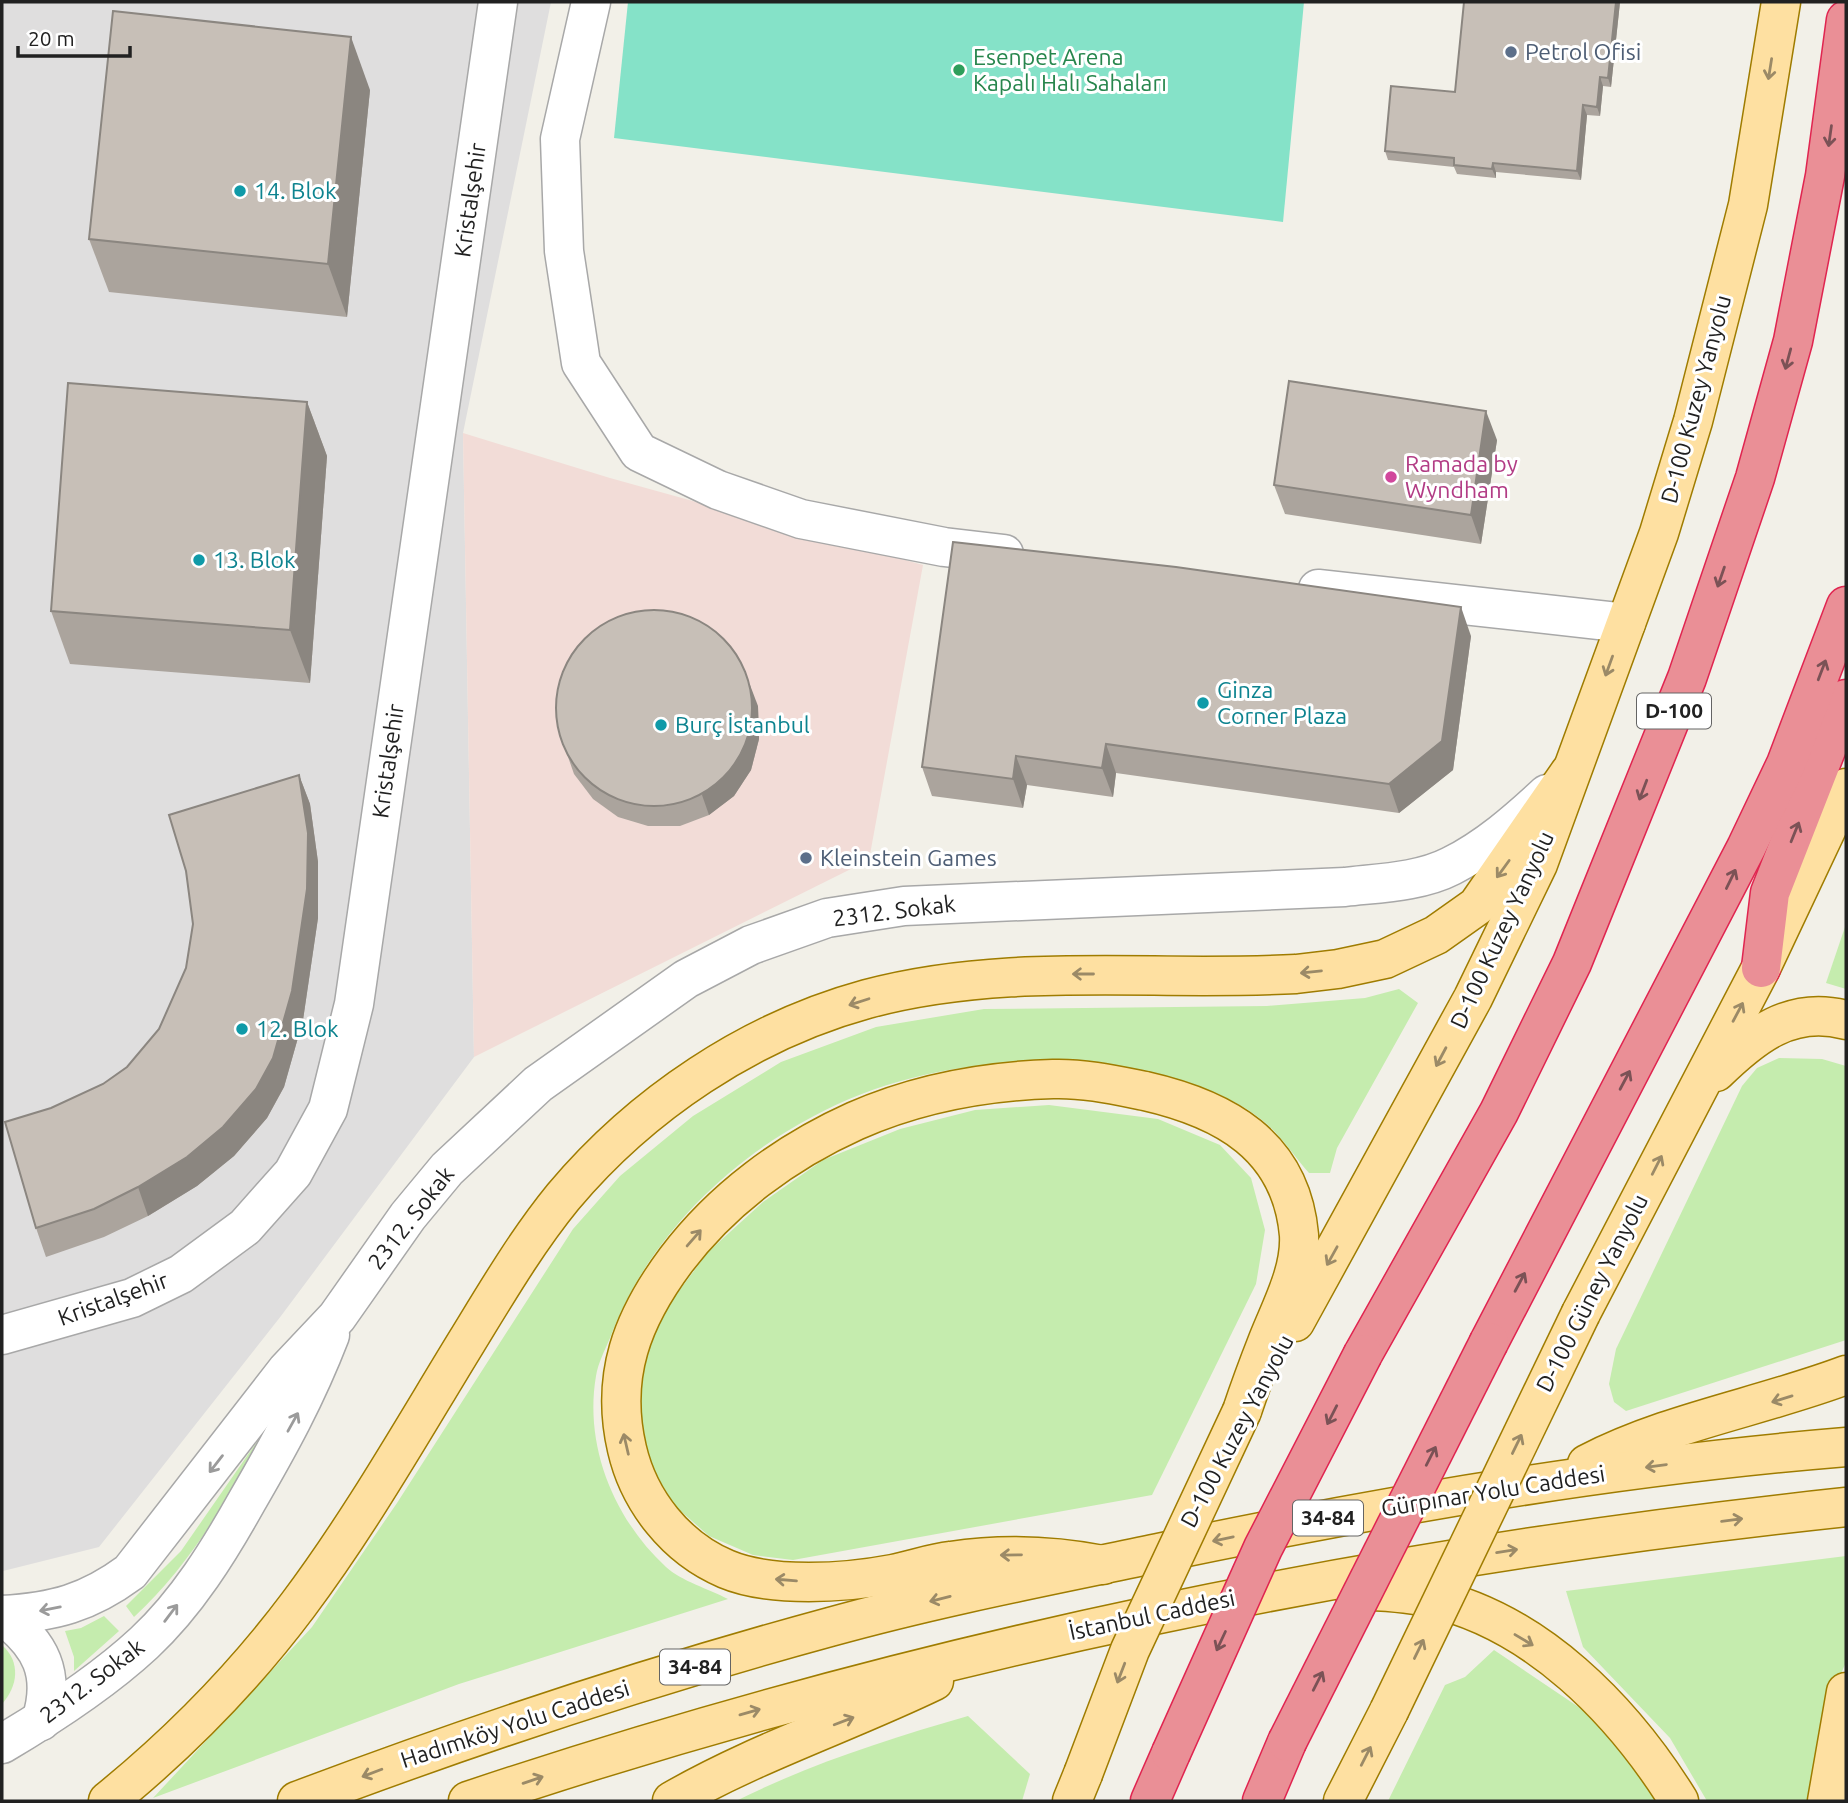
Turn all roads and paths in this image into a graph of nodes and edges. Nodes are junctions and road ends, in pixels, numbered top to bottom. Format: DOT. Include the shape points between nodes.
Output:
graph roads {
  1 [pos="498,2"];
  2 [pos="591,2"];
  3 [pos="1781,2"];
  4 [pos="1846,20"];
  5 [pos="1042,558"];
  6 [pos="1278,584"];
  7 [pos="1846,606"];
  8 [pos="1626,623"];
  9 [pos="1846,699"];
  10 [pos="1570,772"];
  11 [pos="1846,788"];
  12 [pos="1761,968"];
  13 [pos="1846,1020"];
  14 [pos="1683,1116"];
  15 [pos="337,1317"];
  16 [pos="2,1335"];
  17 [pos="1846,1376"];
  18 [pos="1242,1411"];
  19 [pos="1846,1447"];
  20 [pos="1555,1480"];
  21 [pos="1846,1507"];
  22 [pos="1103,1564"];
  23 [pos="1295,1586"];
  24 [pos="2,1615"];
  25 [pos="1010,1644"];
  26 [pos="1846,1692"];
  27 [pos="41,1721"];
  28 [pos="2,1744"];
  29 [pos="1077,1787"];
  30 [pos="108,1801"];
  31 [pos="297,1801"];
  32 [pos="468,1801"];
  33 [pos="672,1801"];
  34 [pos="1150,1801"];
  35 [pos="1262,1801"];
  36 [pos="1343,1801"];
  37 [pos="1679,1801"];
  38 [pos="1827,1801"];
  1 -- 16 [label="street, Kristalşehir" via="354,1003 328,1109 293,1173 245,1227 181,1274 132,1298"];
  2 -- 5 [label="street" via="560,139 564,251 581,363 639,452 718,489 801,519 944,547"];
  3 -- 8 [label="main road, D-100 Kuzey Yanyolu, one-way" via="1748,205 1662,521"];
  4 -- 34 [label="highway, D-100, one-way, bridge" via="1825,176 1793,341 1755,478 1687,678 1572,963 1499,1112 1363,1354 1264,1548"];
  6 -- 8 [label="street"];
  35 -- 7 [label="highway, one-way, bridge" via="1287,1742 1489,1342 1746,848 1786,764"];
  8 -- 10 [label="main road, D-100 Kuzey Yanyolu, one-way"];
  12 -- 9 [label="highway, one-way" via="1770,893"];
  10 -- 15 [label="street, 2312. Sokak" via="1512,826 1450,867 1401,881 1333,888 904,906 827,918 751,945 686,979 538,1084 447,1169"];
  10 -- 18 [label="main road, D-100 Kuzey Yanyolu, one-way" via="1538,864 1473,998"];
  10 -- 30 [label="main road, one-way" via="1476,906 1436,935 1385,958 1296,974 1017,975 925,986 865,1000 783,1028 712,1068 640,1118 563,1198 495,1296 374,1494 299,1604 242,1675 141,1775"];
  11 -- 12 [label="main road, D-100 Güney Yanyolu"];
  14 -- 12 [label="main road, D-100 Güney Yanyolu, one-way"];
  13 -- 14 [label="main road" via="1799,1016 1776,1023 1709,1079"];
  36 -- 14 [label="main road, D-100 Güney Yanyolu, one-way, bridge" via="1581,1313"];
  15 -- 24 [label="street, 2312. Sokak, one-way" via="287,1370 130,1572 102,1593 77,1603"];
  27 -- 15 [label="street, 2312. Sokak, one-way" via="143,1644 218,1552 306,1397"];
  17 -- 20 [label="main road, one-way" via="1622,1446"];
  22 -- 18 [label="main road, one-way" via="1009,1554 837,1581 753,1576 724,1569 690,1547 655,1515 632,1472 621,1423 621,1374 634,1331 657,1286 693,1238 738,1193 800,1150 854,1122 950,1091 1002,1083 1056,1079 1110,1084 1183,1100 1239,1126 1269,1154 1291,1196 1299,1238 1293,1280"];
  18 -- 29 [label="main road, D-100 Kuzey Yanyolu, one-way, bridge" via="1130,1650"];
  19 -- 20 [label="main road, Gürpınar Yolu Caddesi, one-way"];
  20 -- 22 [label="main road, Gürpınar Yolu Caddesi / 34-84, one-way" via="1382,1508"];
  23 -- 21 [label="main road, one-way" via="1585,1539"];
  22 -- 31 [label="main road, Hadımköy Yolu Caddesi / 34-84, one-way" via="830,1627 593,1698"];
  23 -- 25 [label="main road, İstanbul Caddesi / 34-84"];
  23 -- 37 [label="main road, one-way" via="1428,1598 1504,1628 1573,1673 1620,1719"];
  24 -- 27 [label="street" via="37,1651 47,1674 48,1697"];
  32 -- 25 [label="main road, 34-84, one-way" via="625,1748"];
  33 -- 25 [label="main road, one-way"];
  26 -- 38 [label="main road"];
  27 -- 28 [label="street, 2312. Sokak"];
}
